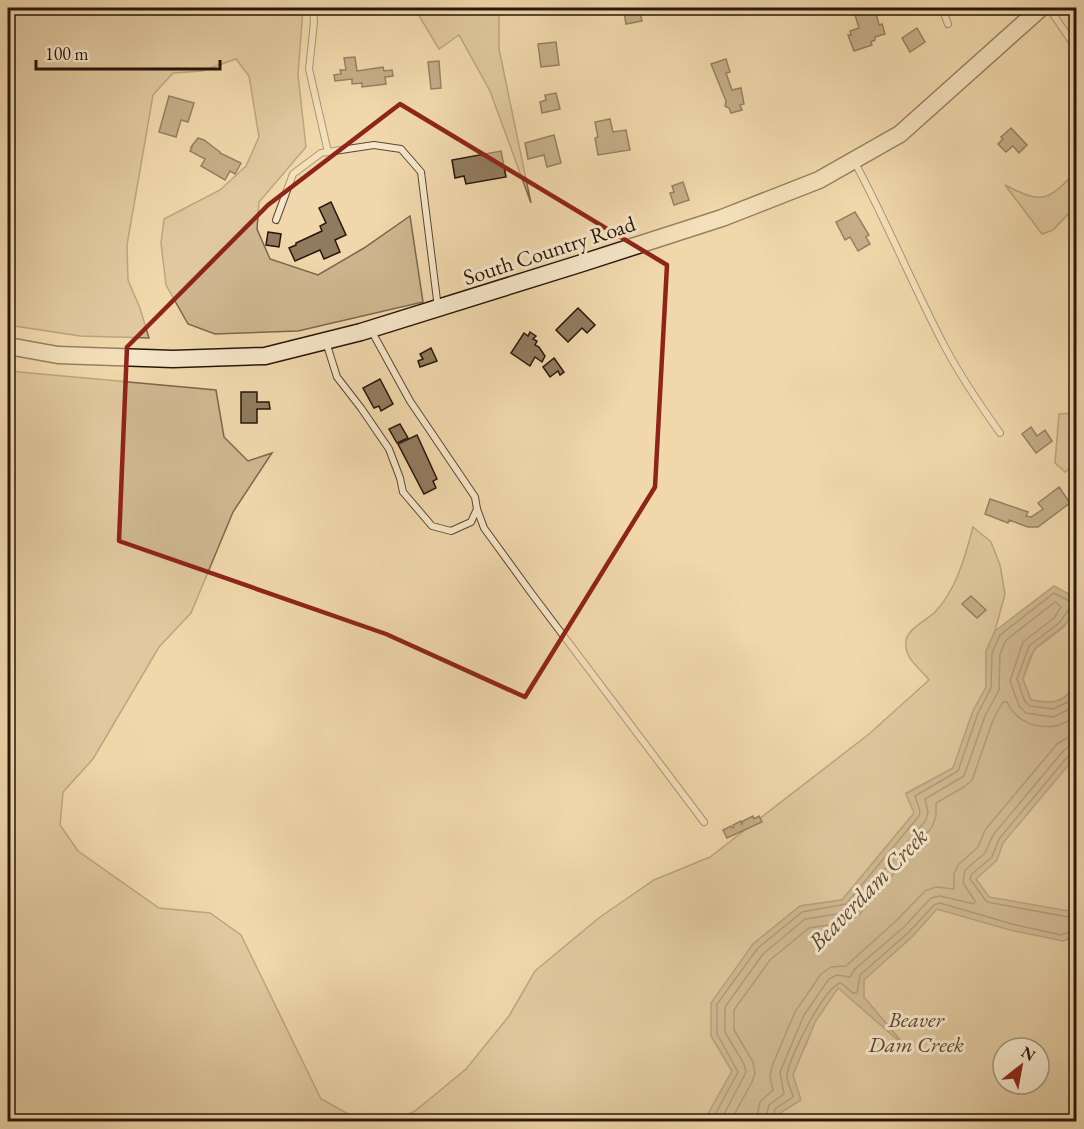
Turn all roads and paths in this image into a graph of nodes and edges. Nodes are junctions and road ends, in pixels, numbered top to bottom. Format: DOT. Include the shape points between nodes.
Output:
graph roads {
  1 [pos="313,8"];
  2 [pos="942,8"];
  3 [pos="1041,8"];
  4 [pos="1048,8"];
  5 [pos="948,24"];
  6 [pos="1077,48"];
  7 [pos="327,152"];
  8 [pos="854,160"];
  9 [pos="276,220"];
  10 [pos="438,308"];
  11 [pos="370,330"];
  12 [pos="326,341"];
  13 [pos="8,346"];
  14 [pos="1000,433"];
  15 [pos="477,509"];
  16 [pos="704,822"];
  1 -- 7 [label="lane" via="309,69"];
  2 -- 5 [label="lane"];
  3 -- 8 [label="main road, South Country Road" via="900,134"];
  4 -- 6 [label="lane"];
  7 -- 9 [label="lane" via="293,174"];
  7 -- 10 [label="lane" via="374,145 401,149 421,172"];
  8 -- 10 [label="main road, South Country Road" via="819,180 722,218"];
  8 -- 14 [label="lane" via="946,348"];
  10 -- 11 [label="main road, South Country Road"];
  11 -- 12 [label="main road, South Country Road"];
  11 -- 15 [label="lane" via="410,401 475,497"];
  12 -- 13 [label="main road, South Country Road" via="265,356 173,359 58,355"];
  12 -- 15 [label="lane" via="337,377 389,449 403,492 432,526 451,531 471,522"];
  15 -- 16 [label="lane" via="484,528 525,585"];
}
